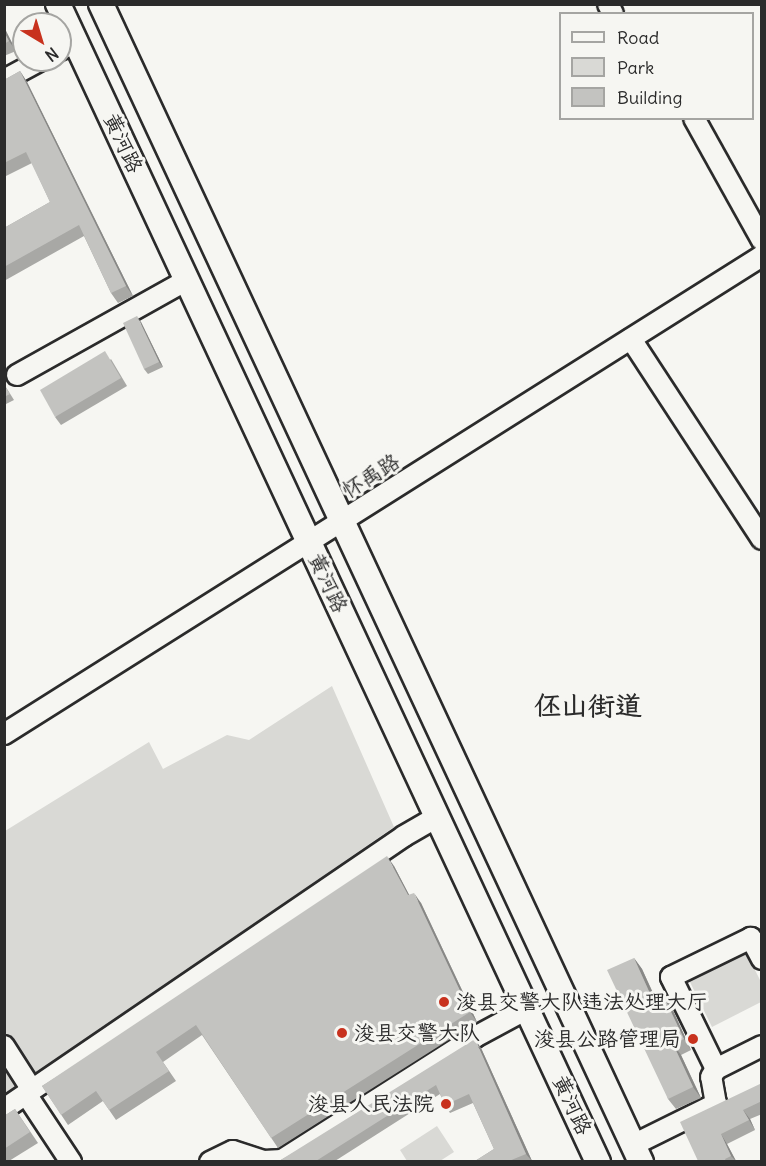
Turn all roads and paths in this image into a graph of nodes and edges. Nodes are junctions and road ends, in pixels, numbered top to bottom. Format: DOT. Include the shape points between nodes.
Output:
graph roads {
  1 [pos="100,4"];
  2 [pos="72,54"];
  3 [pos="19,72"];
  4 [pos="4,80"];
  5 [pos="695,120"];
  6 [pos="762,240"];
  7 [pos="762,256"];
  8 [pos="187,280"];
  9 [pos="631,339"];
  10 [pos="17,375"];
  11 [pos="343,522"];
  12 [pos="762,539"];
  13 [pos="309,543"];
  14 [pos="4,734"];
  15 [pos="437,818"];
  16 [pos="762,959"];
  17 [pos="527,1009"];
  18 [pos="4,1046"];
  19 [pos="762,1046"];
  20 [pos="716,1069"];
  21 [pos="29,1092"];
  22 [pos="4,1109"];
  23 [pos="637,1153"];
  24 [pos="71,1161"];
  25 [pos="210,1161"];
  26 [pos="598,1161"];
  1 -- 11 [label="main road, 黄河路"];
  2 -- 8 [label="main road, 黄河路"];
  3 -- 4 [label="street"];
  5 -- 6 [label="street"];
  7 -- 9 [label="street, 怀禹路"];
  8 -- 10 [label="street"];
  8 -- 13 [label="main road, 黄河路"];
  9 -- 11 [label="street, 怀禹路"];
  9 -- 12 [label="street"];
  11 -- 13 [label="street, 怀禹路"];
  11 -- 23 [label="main road, 黄河路"];
  13 -- 14 [label="street, 怀禹路"];
  13 -- 15 [label="main road, 黄河路"];
  15 -- 17 [label="main road, 黄河路"];
  15 -- 21 [label="street" via="404,836"];
  16 -- 20 [label="street" via="751,938 671,977"];
  17 -- 25 [label="street" via="475,1037 282,1160 264,1161 233,1151"];
  17 -- 26 [label="main road, 黄河路"];
  18 -- 21 [label="street"];
  19 -- 20 [label="street"];
  20 -- 23 [label="street" via="711,1077 716,1104"];
  21 -- 22 [label="street"];
  21 -- 24 [label="street"];
}
